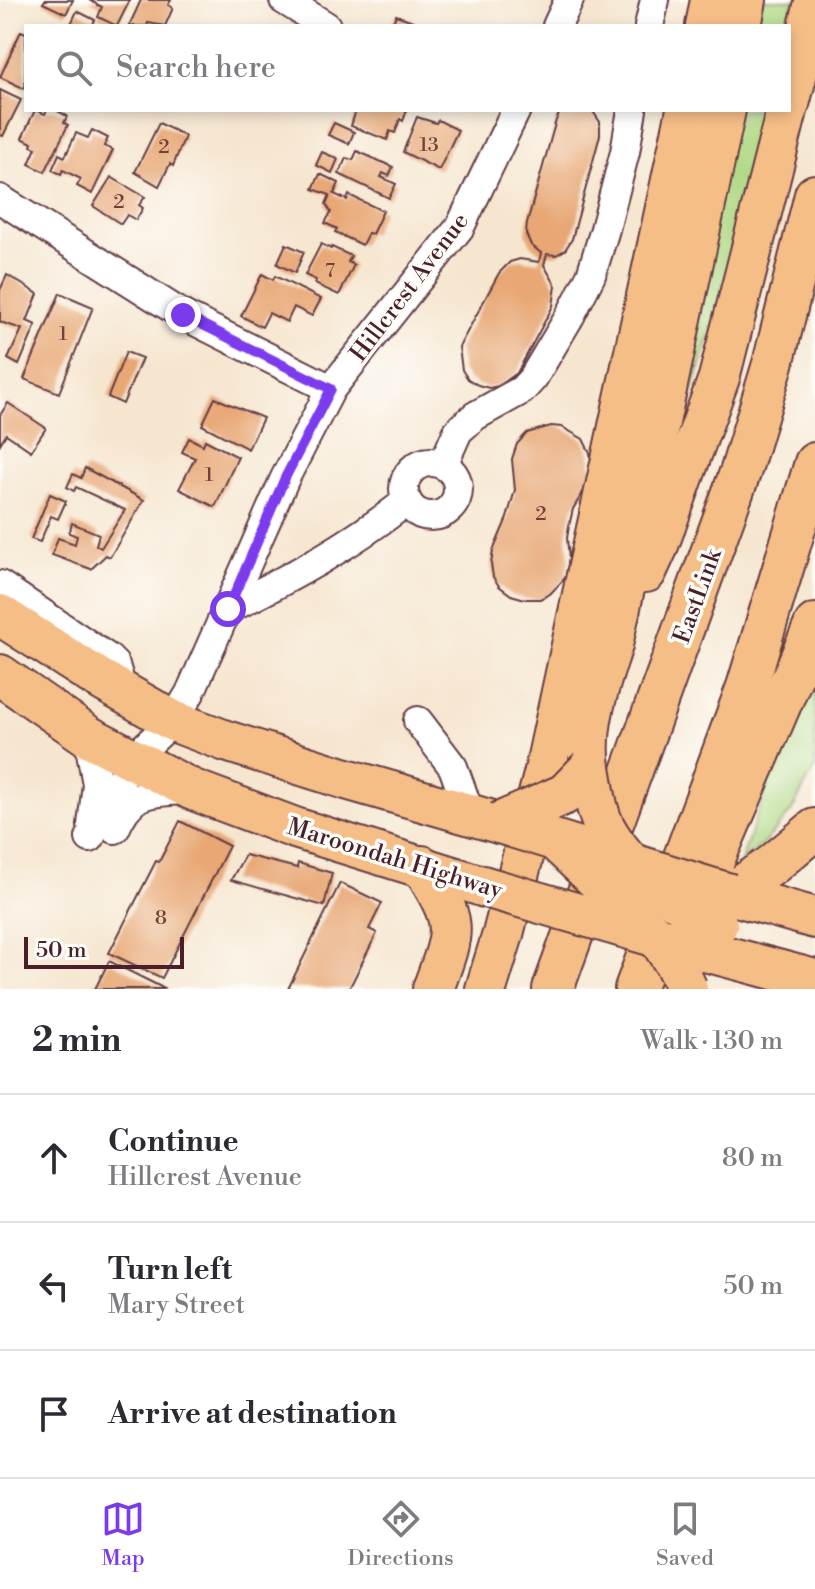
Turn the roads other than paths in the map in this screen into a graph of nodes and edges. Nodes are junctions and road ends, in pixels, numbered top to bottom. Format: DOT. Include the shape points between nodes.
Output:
graph roads {
  1 [pos="284,0"];
  2 [pos="569,0"];
  3 [pos="655,0"];
  4 [pos="711,0"];
  5 [pos="746,0"];
  6 [pos="815,3"];
  7 [pos="323,24"];
  8 [pos="558,24"];
  9 [pos="649,24"];
  10 [pos="706,24"];
  11 [pos="741,24"];
  12 [pos="791,96"];
  13 [pos="632,112"];
  14 [pos="687,112"];
  15 [pos="725,112"];
  16 [pos="786,112"];
  17 [pos="507,113"];
  18 [pos="815,195"];
  19 [pos="0,199"];
  20 [pos="331,389"];
  21 [pos="815,463"];
  22 [pos="443,465"];
  23 [pos="407,501"];
  24 [pos="0,585"];
  25 [pos="228,609"];
  26 [pos="0,615"];
  27 [pos="815,624"];
  28 [pos="612,645"];
  29 [pos="0,675"];
  30 [pos="123,693"];
  31 [pos="173,721"];
  32 [pos="418,721"];
  33 [pos="88,736"];
  34 [pos="131,760"];
  35 [pos="590,768"];
  36 [pos="191,789"];
  37 [pos="484,818"];
  38 [pos="815,829"];
  39 [pos="554,840"];
  40 [pos="98,843"];
  41 [pos="630,863"];
  42 [pos="422,866"];
  43 [pos="815,918"];
  44 [pos="711,920"];
  45 [pos="648,930"];
  46 [pos="815,980"];
  47 [pos="433,989"];
  48 [pos="486,989"];
  49 [pos="553,989"];
  50 [pos="635,989"];
  51 [pos="661,989"];
  52 [pos="687,989"];
  1 -- 7 [label="street"];
  2 -- 8 [label="street"];
  3 -- 9 [label="street"];
  4 -- 10 [label="highway"];
  5 -- 11 [label="highway"];
  6 -- 12 [label="highway"];
  13 -- 22 [label="street" via="605,229 591,275 570,316 533,378 458,431"];
  14 -- 48 [label="highway" via="545,771"];
  15 -- 28 [label="highway"];
  16 -- 28 [label="highway" via="719,378 657,548"];
  17 -- 20 [label="street, Hillcrest Avenue" via="460,227"];
  18 -- 49 [label="highway, EastLink" via="741,470"];
  19 -- 20 [label="street" via="183,315"];
  20 -- 25 [label="street, Hillcrest Avenue"];
  21 -- 50 [label="highway" via="747,687"];
  22 -- 23 [label="street" via="427,462 412,470 404,485"];
  22 -- 23 [label="street" via="458,486 448,511 421,514"];
  23 -- 25 [label="street" via="343,548"];
  24 -- 30 [label="street" via="108,658"];
  25 -- 31 [label="street, Hillcrest Avenue"];
  26 -- 30 [label="highway, Maroondah Highway"];
  27 -- 51 [label="highway"];
  28 -- 35 [label="highway" via="588,730"];
  29 -- 33 [label="highway, Maroondah Highway"];
  30 -- 31 [label="highway, Maroondah Highway"];
  31 -- 34 [label="street, Hillcrest Avenue"];
  31 -- 37 [label="highway, Maroondah Highway"];
  32 -- 37 [label="street"];
  33 -- 34 [label="highway, Maroondah Highway"];
  33 -- 40 [label="street" via="97,784"];
  34 -- 36 [label="highway, Maroondah Highway"];
  34 -- 40 [label="street, Hillcrest Avenue"];
  35 -- 37 [label="highway, bridge" via="565,794"];
  35 -- 41 [label="highway, bridge" via="603,826"];
  36 -- 40 [label="street" via="134,799"];
  36 -- 42 [label="highway, Maroondah Highway" via="295,828"];
  37 -- 39 [label="highway, Maroondah Highway, bridge"];
  38 -- 44 [label="highway"];
  39 -- 41 [label="highway, Maroondah Highway, bridge"];
  39 -- 45 [label="highway, bridge"];
  41 -- 44 [label="highway, Maroondah Highway, bridge"];
  42 -- 45 [label="highway, Maroondah Highway, bridge" via="597,920"];
  42 -- 47 [label="highway" via="445,906 451,929"];
  43 -- 44 [label="highway, Maroondah Highway"];
  44 -- 45 [label="highway, Maroondah Highway, bridge"];
  44 -- 46 [label="highway, Maroondah Highway" via="750,964"];
  45 -- 52 [label="highway, bridge" via="674,962"];
}
